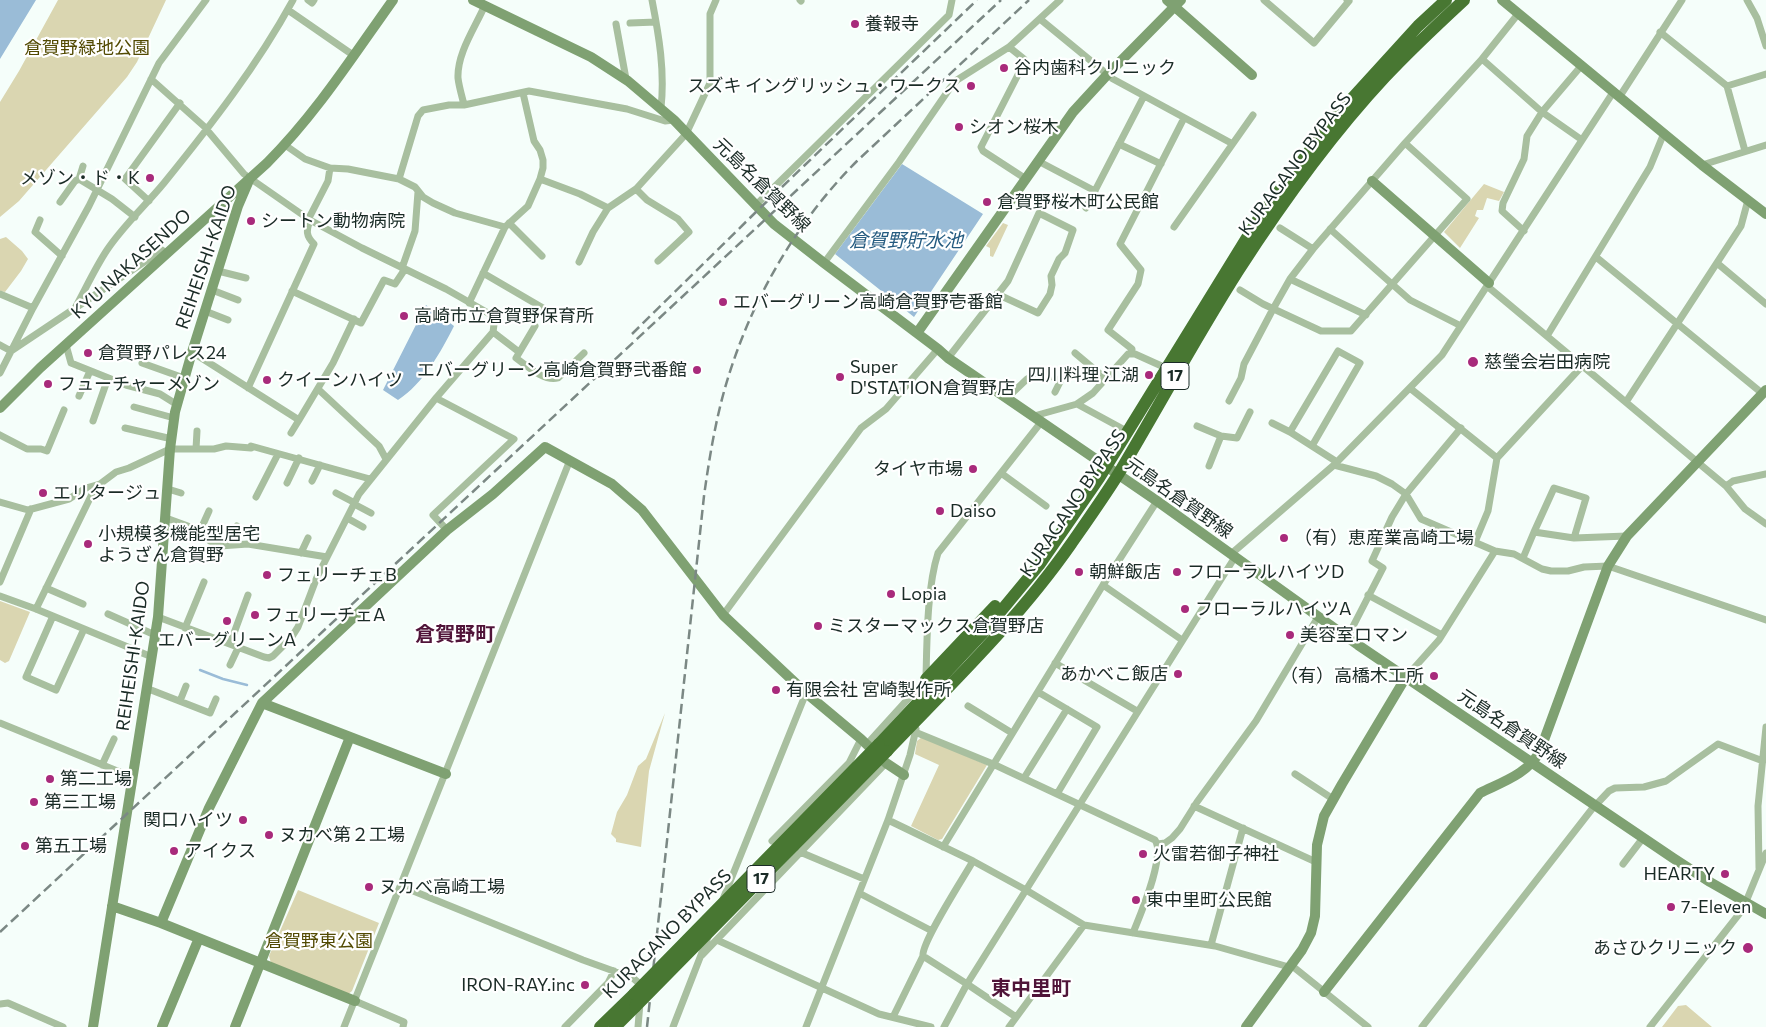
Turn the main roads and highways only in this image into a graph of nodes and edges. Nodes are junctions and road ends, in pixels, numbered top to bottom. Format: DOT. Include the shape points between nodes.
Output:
graph roads {
  1 [pos="1446,0"];
  2 [pos="1464,0"];
  3 [pos="1019,600"];
  4 [pos="926,681"];
  5 [pos="916,729"];
  6 [pos="876,748"];
  7 [pos="600,1027"];
  8 [pos="615,1027"];
  1 -- 3 [label="highway, KURAGANO BYPASS / 17" via="1336,116 1261,215"];
  2 -- 3 [label="highway, KURAGANO BYPASS / 17" via="1385,77 1296,186 1237,273 1118,475 1069,546"];
  3 -- 4 [label="highway" via="1000,600"];
  3 -- 5 [label="highway" via="1018,624"];
  3 -- 6 [label="highway, KURAGANO BYPASS / 17" via="973,660"];
  6 -- 7 [label="highway, KURAGANO BYPASS / 17, bridge"];
  6 -- 8 [label="highway, KURAGANO BYPASS / 17, bridge"];
}
